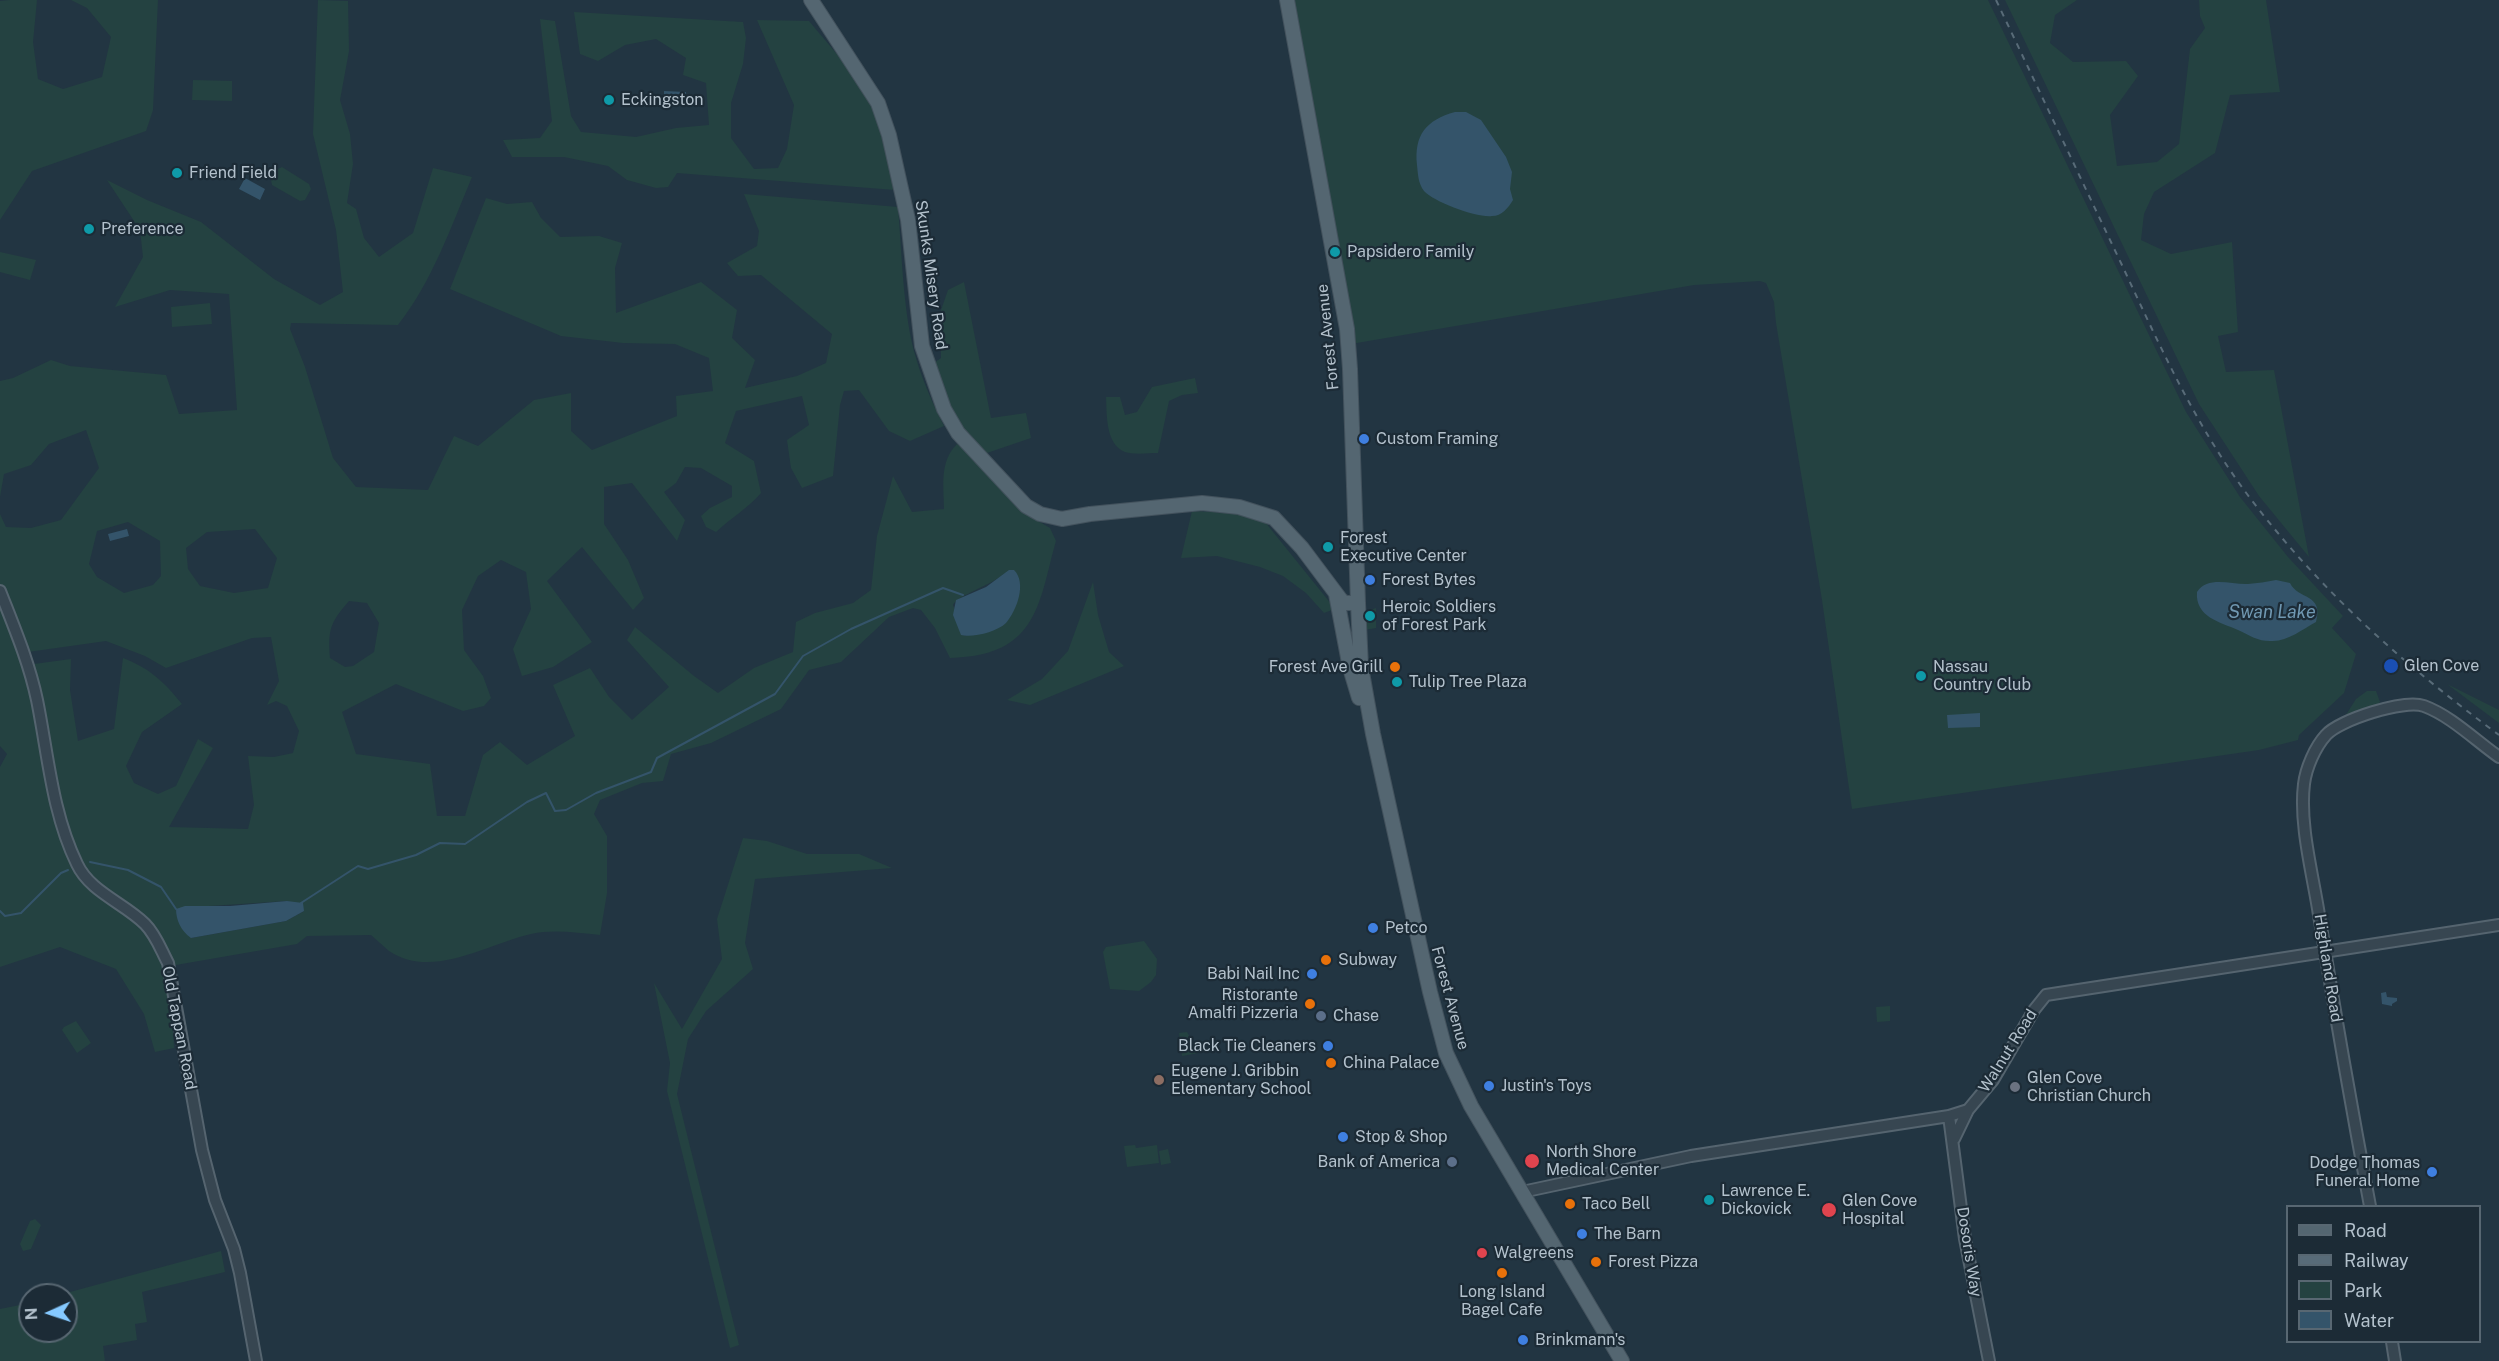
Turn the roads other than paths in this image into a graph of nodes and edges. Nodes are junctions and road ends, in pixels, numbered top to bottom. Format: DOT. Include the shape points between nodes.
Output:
graph roads {
  1 [pos="811,0"];
  2 [pos="1287,0"];
  3 [pos="0,591"];
  4 [pos="1336,594"];
  5 [pos="1358,603"];
  6 [pos="1373,734"];
  7 [pos="2499,757"];
  8 [pos="2499,926"];
  9 [pos="2325,951"];
  10 [pos="1968,1110"];
  11 [pos="1949,1116"];
  12 [pos="1953,1143"];
  13 [pos="1522,1192"];
  14 [pos="2370,1205"];
  15 [pos="2392,1343"];
  16 [pos="256,1361"];
  17 [pos="1622,1361"];
  18 [pos="1989,1361"];
  19 [pos="2395,1361"];
  1 -- 4 [label="main road, Skunks Misery Road" via="873,94 885,124 908,220 922,346 944,409 958,433 1026,506 1040,514 1062,519 1202,503 1239,507 1274,518"];
  2 -- 5 [label="main road, Forest Avenue" via="1347,329"];
  3 -- 16 [label="street, Old Tappan Road" via="26,658 54,795 77,865 89,882 145,924 168,963 201,1150 234,1249"];
  4 -- 5 [label="main road" via="1345,603"];
  4 -- 6 [label="main road" via="1350,668"];
  5 -- 6 [label="main road, Forest Avenue" via="1361,667"];
  6 -- 13 [label="main road, Forest Avenue" via="1444,1047 1460,1086"];
  7 -- 9 [label="street, Highland Road" via="2443,716 2414,704 2386,708 2327,733 2310,764 2304,786 2307,836"];
  8 -- 9 [label="street, Walnut Road"];
  9 -- 10 [label="street, Walnut Road" via="2046,995 1993,1080"];
  9 -- 14 [label="street, Highland Road"];
  10 -- 11 [label="street, Walnut Road"];
  10 -- 12 [label="street"];
  11 -- 12 [label="street, Dosoris Way"];
  11 -- 13 [label="street, Walnut Road" via="1691,1156"];
  12 -- 18 [label="street, Dosoris Way" via="1965,1239"];
  13 -- 17 [label="main road, Forest Avenue"];
  15 -- 19 [label="street"];
}
